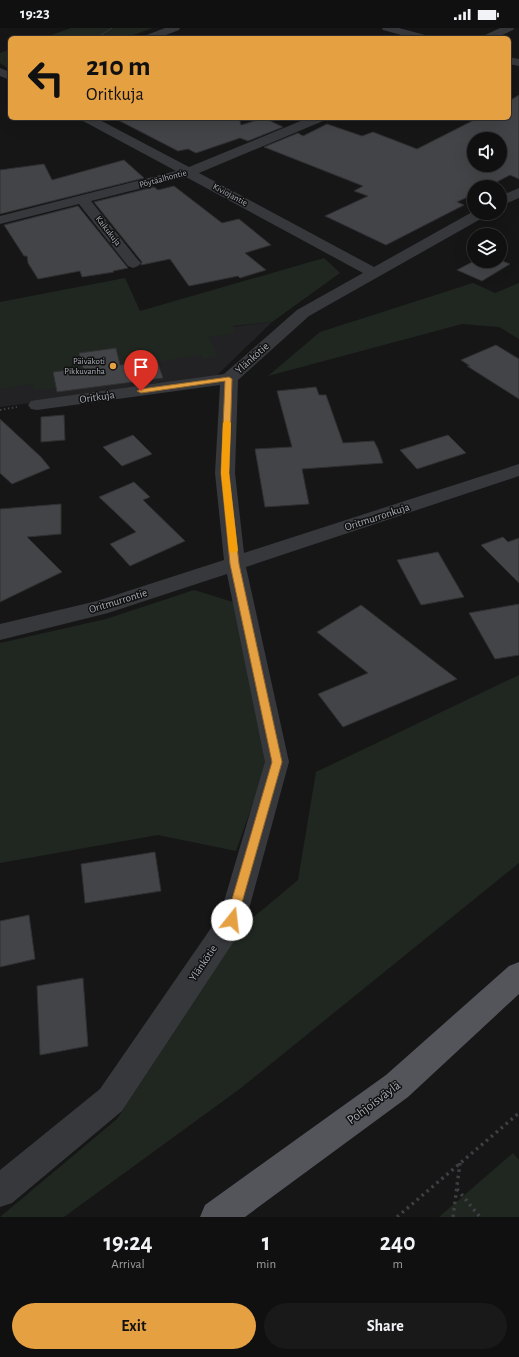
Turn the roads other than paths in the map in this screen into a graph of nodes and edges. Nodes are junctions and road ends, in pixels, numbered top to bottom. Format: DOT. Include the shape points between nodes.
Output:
graph roads {
  1 [pos="175,28"];
  2 [pos="387,28"];
  3 [pos="509,28"];
  4 [pos="153,36"];
  5 [pos="417,36"];
  6 [pos="491,36"];
  7 [pos="0,71"];
  8 [pos="8,82"];
  9 [pos="91,120"];
  10 [pos="314,120"];
  11 [pos="189,172"];
  12 [pos="519,192"];
  13 [pos="507,198"];
  14 [pos="84,200"];
  15 [pos="0,220"];
  16 [pos="468,220"];
  17 [pos="133,263"];
  18 [pos="373,272"];
  19 [pos="229,379"];
  20 [pos="37,405"];
  21 [pos="519,470"];
  22 [pos="235,564"];
  23 [pos="0,632"];
  24 [pos="519,975"];
  25 [pos="0,1191"];
  26 [pos="217,1217"];
  1 -- 4 [label="street"];
  2 -- 5 [label="street"];
  3 -- 6 [label="street"];
  7 -- 8 [label="street"];
  9 -- 11 [label="street, Kiviojantie"];
  10 -- 11 [label="street, Pöytäalhontie"];
  11 -- 14 [label="street, Pöytäalhontie"];
  11 -- 18 [label="street, Kiviojantie"];
  12 -- 13 [label="street"];
  14 -- 15 [label="street, Pöytäalhontie"];
  14 -- 17 [label="street, Kaikukuja"];
  16 -- 18 [label="street, Ylänkötie"];
  18 -- 19 [label="street, Ylänkötie" via="303,313"];
  19 -- 20 [label="street, Oritkuja"];
  19 -- 22 [label="street, Ylänkötie" via="225,473"];
  21 -- 22 [label="street, Oritmurronkuja"];
  22 -- 23 [label="street, Oritmurrontie" via="100,608"];
  22 -- 25 [label="street, Ylänkötie" via="277,762 232,920 111,1100"];
  24 -- 26 [label="main road, Pohjoisväylä" via="397,1086"];
}
